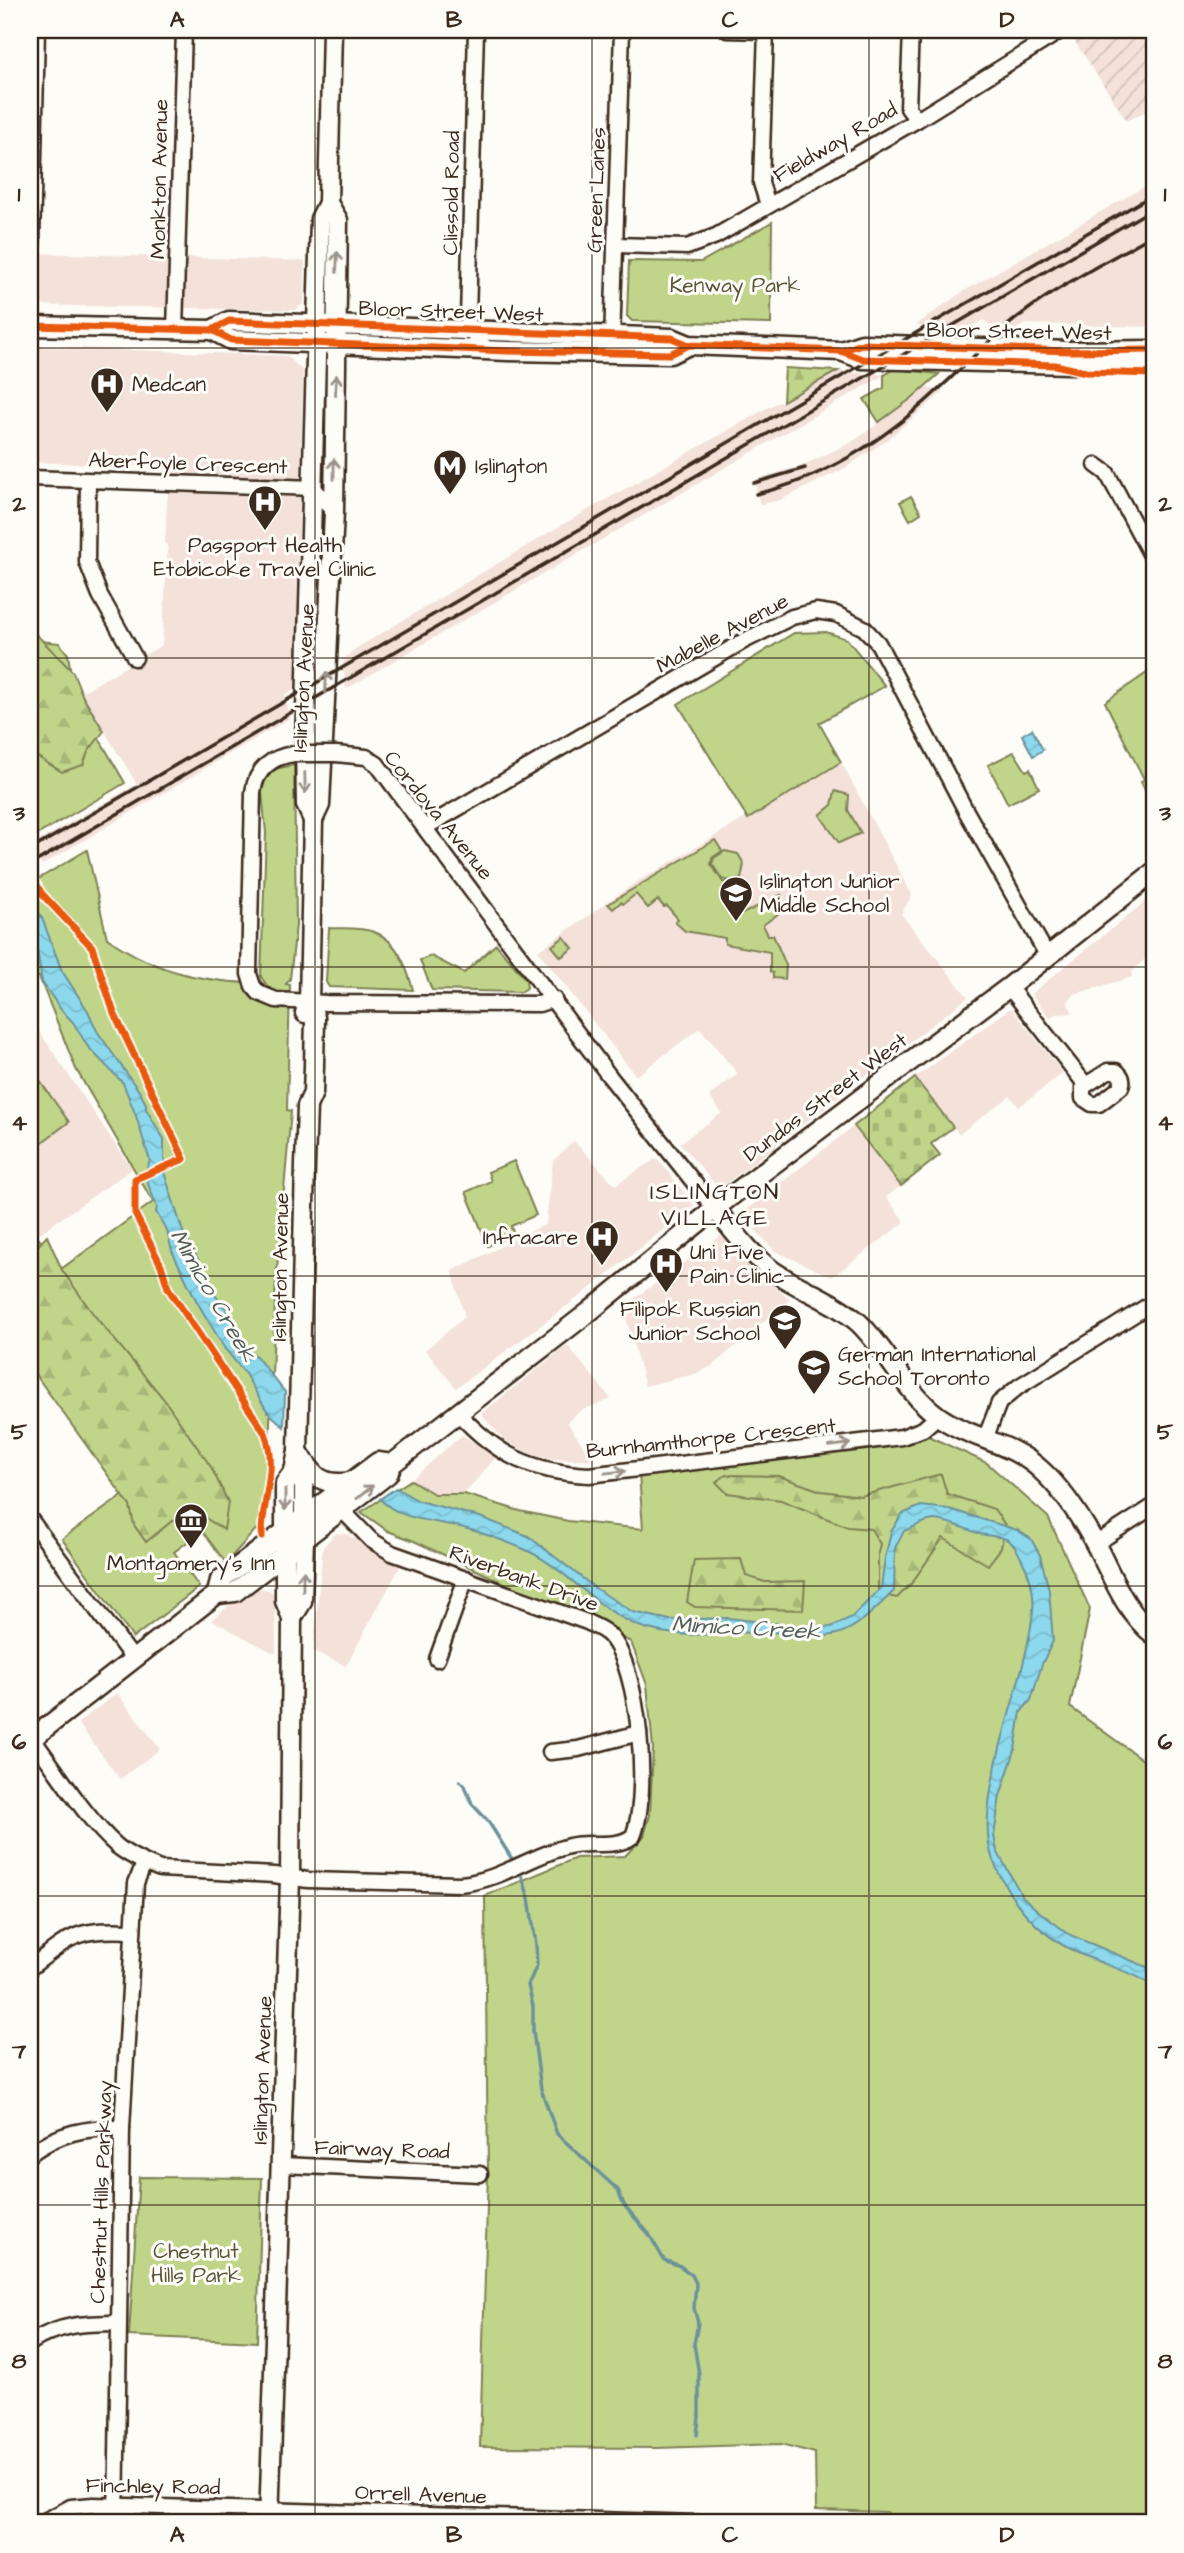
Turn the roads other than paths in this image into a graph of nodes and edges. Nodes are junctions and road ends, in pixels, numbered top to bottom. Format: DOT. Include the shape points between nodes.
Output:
graph roads {
  1 [pos="37,30"];
  2 [pos="184,30"];
  3 [pos="332,30"];
  4 [pos="476,30"];
  5 [pos="622,30"];
  6 [pos="727,30"];
  7 [pos="911,30"];
  8 [pos="766,31"];
  9 [pos="1058,31"];
  10 [pos="917,120"];
  11 [pos="328,203"];
  12 [pos="768,205"];
  13 [pos="615,245"];
  14 [pos="317,324"];
  15 [pos="335,325"];
  16 [pos="30,326"];
  17 [pos="175,330"];
  18 [pos="212,330"];
  19 [pos="469,330"];
  20 [pos="316,343"];
  21 [pos="612,343"];
  22 [pos="336,344"];
  23 [pos="488,350"];
  24 [pos="1154,350"];
  25 [pos="841,351"];
  26 [pos="1154,366"];
  27 [pos="313,425"];
  28 [pos="334,427"];
  29 [pos="1096,465"];
  30 [pos="30,478"];
  31 [pos="88,481"];
  32 [pos="314,488"];
  33 [pos="334,512"];
  34 [pos="1154,561"];
  35 [pos="135,658"];
  36 [pos="313,820"];
  37 [pos="426,827"];
  38 [pos="1154,872"];
  39 [pos="1046,955"];
  40 [pos="1009,986"];
  41 [pos="554,999"];
  42 [pos="309,1002"];
  43 [pos="1085,1084"];
  44 [pos="715,1209"];
  45 [pos="1154,1302"];
  46 [pos="458,1413"];
  47 [pos="938,1416"];
  48 [pos="985,1440"];
  49 [pos="298,1451"];
  50 [pos="392,1464"];
  51 [pos="294,1471"];
  52 [pos="350,1482"];
  53 [pos="1154,1506"];
  54 [pos="343,1511"];
  55 [pos="304,1517"];
  56 [pos="30,1519"];
  57 [pos="285,1532"];
  58 [pos="304,1540"];
  59 [pos="1095,1545"];
  60 [pos="286,1553"];
  61 [pos="254,1578"];
  62 [pos="466,1578"];
  63 [pos="217,1594"];
  64 [pos="288,1609"];
  65 [pos="1154,1635"];
  66 [pos="437,1659"];
  67 [pos="134,1660"];
  68 [pos="639,1733"];
  69 [pos="31,1739"];
  70 [pos="550,1752"];
  71 [pos="144,1863"];
  72 [pos="290,1879"];
  73 [pos="133,1931"];
  74 [pos="30,1968"];
  75 [pos="122,2129"];
  76 [pos="30,2154"];
  77 [pos="282,2165"];
  78 [pos="480,2174"];
  79 [pos="119,2323"];
  80 [pos="30,2343"];
  81 [pos="115,2505"];
  82 [pos="269,2516"];
  83 [pos="402,2519"];
  84 [pos="41,2523"];
  85 [pos="116,2523"];
  86 [pos="698,2523"];
  1 -- 16 [label="street"];
  2 -- 17 [label="street, Monkton Avenue"];
  3 -- 11 [label="main road, Islington Avenue"];
  4 -- 19 [label="street, Clissold Road"];
  5 -- 13 [label="street, Green Lanes"];
  6 -- 8 [label="street"];
  7 -- 10 [label="street" via="908,108"];
  8 -- 12 [label="street" via="761,183"];
  9 -- 10 [label="street, Fieldway Road"];
  10 -- 12 [label="street, Fieldway Road"];
  11 -- 14 [label="main road, Islington Avenue" via="320,219"];
  15 -- 11 [label="main road, Islington Avenue, one-way" via="338,220"];
  12 -- 13 [label="street, Fieldway Road" via="696,244"];
  13 -- 21 [label="street, Green Lanes"];
  14 -- 15 [label="main road, Bloor Street West"];
  14 -- 18 [label="main road, Bloor Street West" via="229,321"];
  14 -- 20 [label="main road, Islington Avenue"];
  15 -- 19 [label="main road, Bloor Street West"];
  15 -- 22 [label="main road, Islington Avenue"];
  16 -- 17 [label="main road, Bloor Street West"];
  17 -- 18 [label="main road, Bloor Street West"];
  18 -- 20 [label="main road, Bloor Street West" via="231,340"];
  19 -- 21 [label="main road, Bloor Street West"];
  19 -- 23 [label="street"];
  20 -- 22 [label="main road, Bloor Street West"];
  20 -- 27 [label="main road, Islington Avenue"];
  21 -- 23 [label="main road, Bloor Street West"];
  21 -- 25 [label="main road, Bloor Street West" via="672,338 689,345"];
  22 -- 23 [label="main road, Bloor Street West"];
  28 -- 22 [label="main road, Islington Avenue, one-way"];
  24 -- 25 [label="main road, Bloor Street West" via="862,344"];
  25 -- 26 [label="main road, Bloor Street West" via="862,359"];
  27 -- 28 [label="main road"];
  27 -- 32 [label="main road, Islington Avenue"];
  33 -- 28 [label="main road, Islington Avenue, one-way"];
  29 -- 34 [label="street" via="1107,474"];
  30 -- 31 [label="street, Aberfoyle Crescent"];
  31 -- 32 [label="street, Aberfoyle Crescent"];
  31 -- 35 [label="street" via="87,562"];
  32 -- 33 [label="street, Aberfoyle Crescent"];
  32 -- 36 [label="main road, Islington Avenue, one-way" via="305,744 306,804"];
  36 -- 33 [label="main road, Islington Avenue, one-way" via="320,805"];
  36 -- 42 [label="main road, Islington Avenue"];
  37 -- 39 [label="street, Mabelle Avenue" via="742,642 803,613 831,613 856,623 878,643"];
  37 -- 41 [label="street, Cordova Avenue"];
  37 -- 42 [label="street, Cordova Avenue, bridge" via="377,764 366,757 294,754 264,765 254,785 249,974 253,986 266,997"];
  38 -- 39 [label="main road, Dundas Street West"];
  39 -- 40 [label="main road, Dundas Street West"];
  40 -- 43 [label="street"];
  40 -- 44 [label="main road, Dundas Street West"];
  41 -- 42 [label="street, Cordova Avenue" via="538,1004"];
  41 -- 44 [label="street, Cordova Avenue"];
  42 -- 49 [label="main road, Islington Avenue" via="315,1029 313,1093 307,1106"];
  44 -- 46 [label="main road, Dundas Street West"];
  44 -- 47 [label="main road" via="764,1264 839,1307 871,1335"];
  45 -- 48 [label="street" via="1018,1387 999,1403"];
  46 -- 47 [label="street, Burnhamthorpe Crescent, one-way" via="499,1451 522,1463 589,1475 902,1437 923,1429"];
  46 -- 50 [label="main road, Dundas Street West"];
  47 -- 48 [label="main road"];
  48 -- 59 [label="main road" via="1040,1468 1070,1502"];
  49 -- 51 [label="main road, Islington Avenue"];
  49 -- 52 [label="main road" via="310,1471 322,1480"];
  50 -- 52 [label="main road, Dundas Street West" via="378,1462"];
  54 -- 50 [label="main road, Dundas Street West, one-way" via="388,1474"];
  51 -- 55 [label="main road, Islington Avenue" via="304,1485"];
  51 -- 57 [label="main road, Islington Avenue, one-way" via="285,1483"];
  52 -- 55 [label="main road, Dundas Street West"];
  53 -- 59 [label="street"];
  54 -- 58 [label="main road, Dundas Street West"];
  54 -- 62 [label="street, Riverbank Drive" via="378,1546"];
  55 -- 57 [label="main road, Dundas Street West"];
  55 -- 58 [label="main road, Islington Avenue"];
  56 -- 67 [label="street"];
  57 -- 60 [label="main road, Islington Avenue"];
  57 -- 63 [label="main road, Dundas Street West" via="220,1580"];
  58 -- 60 [label="main road, Dundas Street West"];
  64 -- 58 [label="main road, Islington Avenue, one-way" via="302,1602"];
  59 -- 65 [label="main road" via="1119,1591"];
  60 -- 61 [label="main road, Dundas Street West"];
  60 -- 64 [label="main road, Islington Avenue"];
  61 -- 63 [label="main road, Dundas Street West" via="235,1592"];
  61 -- 64 [label="main road" via="273,1582"];
  62 -- 66 [label="street"];
  62 -- 68 [label="street, Riverbank Drive" via="587,1622 610,1635 629,1677"];
  63 -- 67 [label="main road, Dundas Street West"];
  64 -- 72 [label="main road, Islington Avenue"];
  67 -- 69 [label="main road, Dundas Street West"];
  68 -- 70 [label="street"];
  68 -- 72 [label="street, Riverbank Drive" via="642,1758 636,1829 623,1842 556,1849 473,1883"];
  69 -- 71 [label="street" via="116,1845"];
  71 -- 72 [label="street, Riverbank Drive" via="169,1870"];
  71 -- 73 [label="street, Chestnut Hills Parkway" via="136,1883"];
  72 -- 77 [label="main road, Islington Avenue"];
  73 -- 74 [label="street" via="81,1933"];
  73 -- 75 [label="street, Chestnut Hills Parkway"];
  75 -- 76 [label="street" via="77,2130"];
  75 -- 79 [label="street, Chestnut Hills Parkway"];
  77 -- 78 [label="street, Fairway Road"];
  77 -- 82 [label="main road, Islington Avenue"];
  79 -- 80 [label="street" via="73,2324 46,2332"];
  79 -- 81 [label="street, Chestnut Hills Parkway"];
  81 -- 82 [label="street, Finchley Road"];
  81 -- 84 [label="street, Finchley Road" via="71,2507"];
  81 -- 85 [label="street, Chestnut Hills Parkway"];
  82 -- 83 [label="street, Orrell Avenue"];
  83 -- 86 [label="street, Orrell Avenue"];
}
